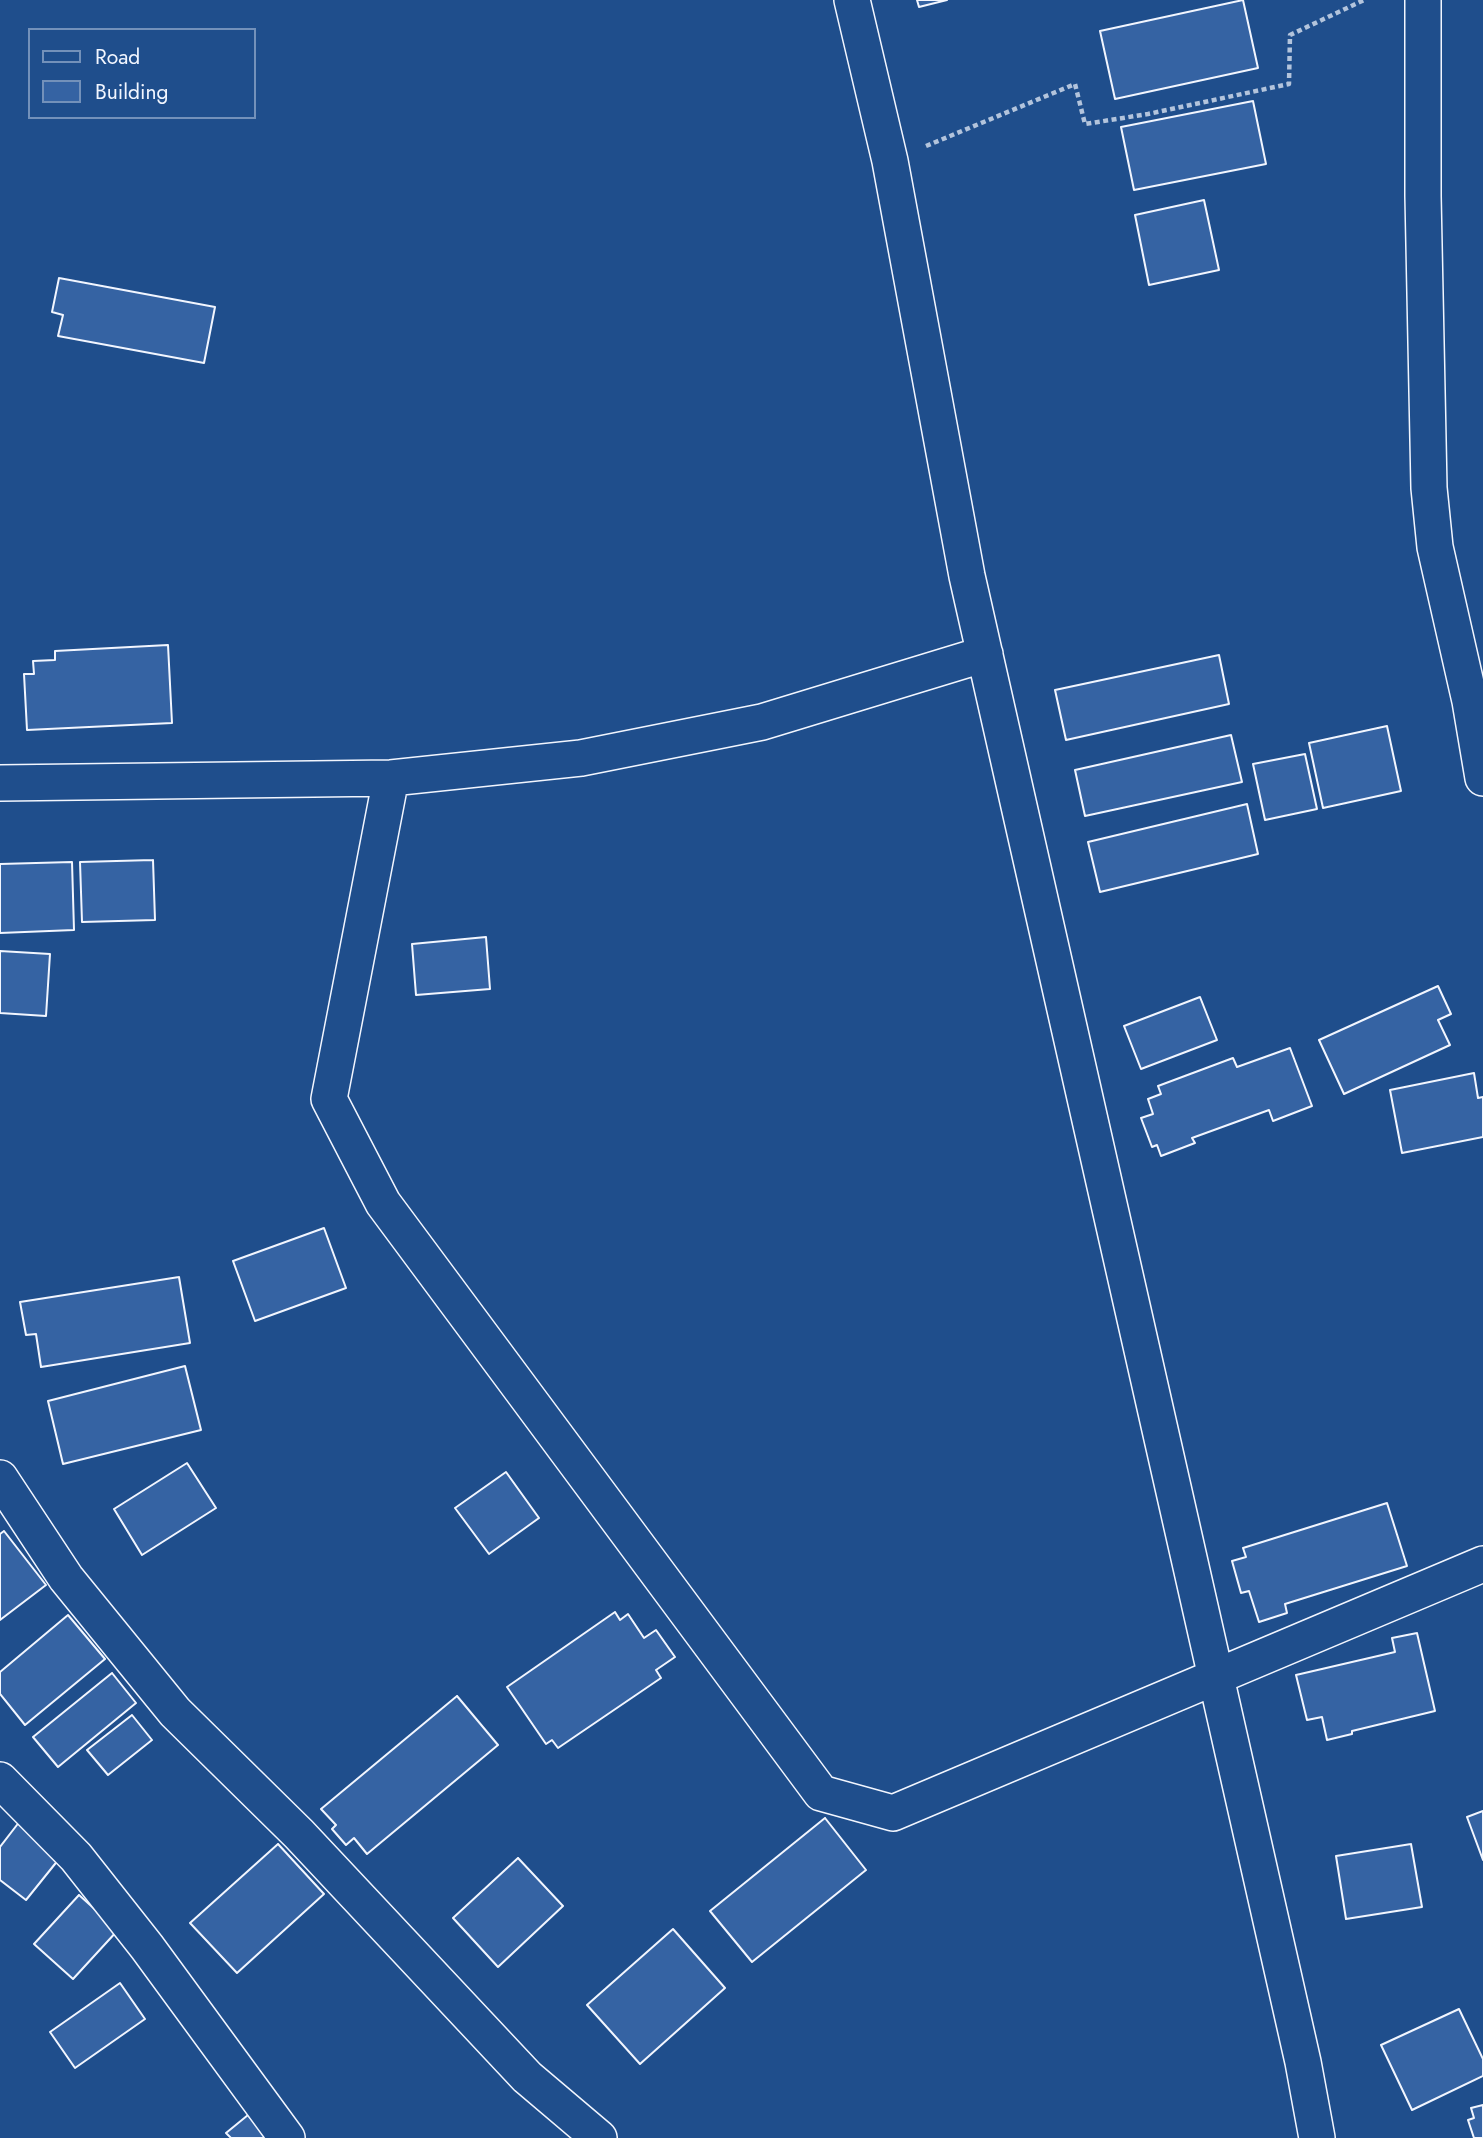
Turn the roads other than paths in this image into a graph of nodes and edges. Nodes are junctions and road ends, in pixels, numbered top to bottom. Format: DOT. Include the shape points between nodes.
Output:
graph roads {
  1 [pos="852,0"];
  2 [pos="1423,0"];
  3 [pos="985,654"];
  4 [pos="1476,700"];
  5 [pos="391,778"];
  6 [pos="1483,778"];
  7 [pos="0,783"];
  8 [pos="0,1478"];
  9 [pos="1483,1564"];
  10 [pos="1215,1675"];
  11 [pos="0,1780"];
  12 [pos="287,2138"];
  13 [pos="599,2138"];
  14 [pos="1317,2138"];
  1 -- 3 [label="street" via="890,161"];
  2 -- 4 [label="street" via="1429,488 1435,547"];
  3 -- 5 [label="street" via="762,722 581,758"];
  3 -- 10 [label="street"];
  4 -- 6 [label="street"];
  5 -- 7 [label="street"];
  5 -- 10 [label="street" via="329,1099 383,1203 821,1793 893,1813"];
  8 -- 13 [label="street" via="66,1578 175,1712 299,1834 527,2077"];
  9 -- 10 [label="street"];
  10 -- 14 [label="street"];
  11 -- 12 [label="street" via="76,1857"];
}
